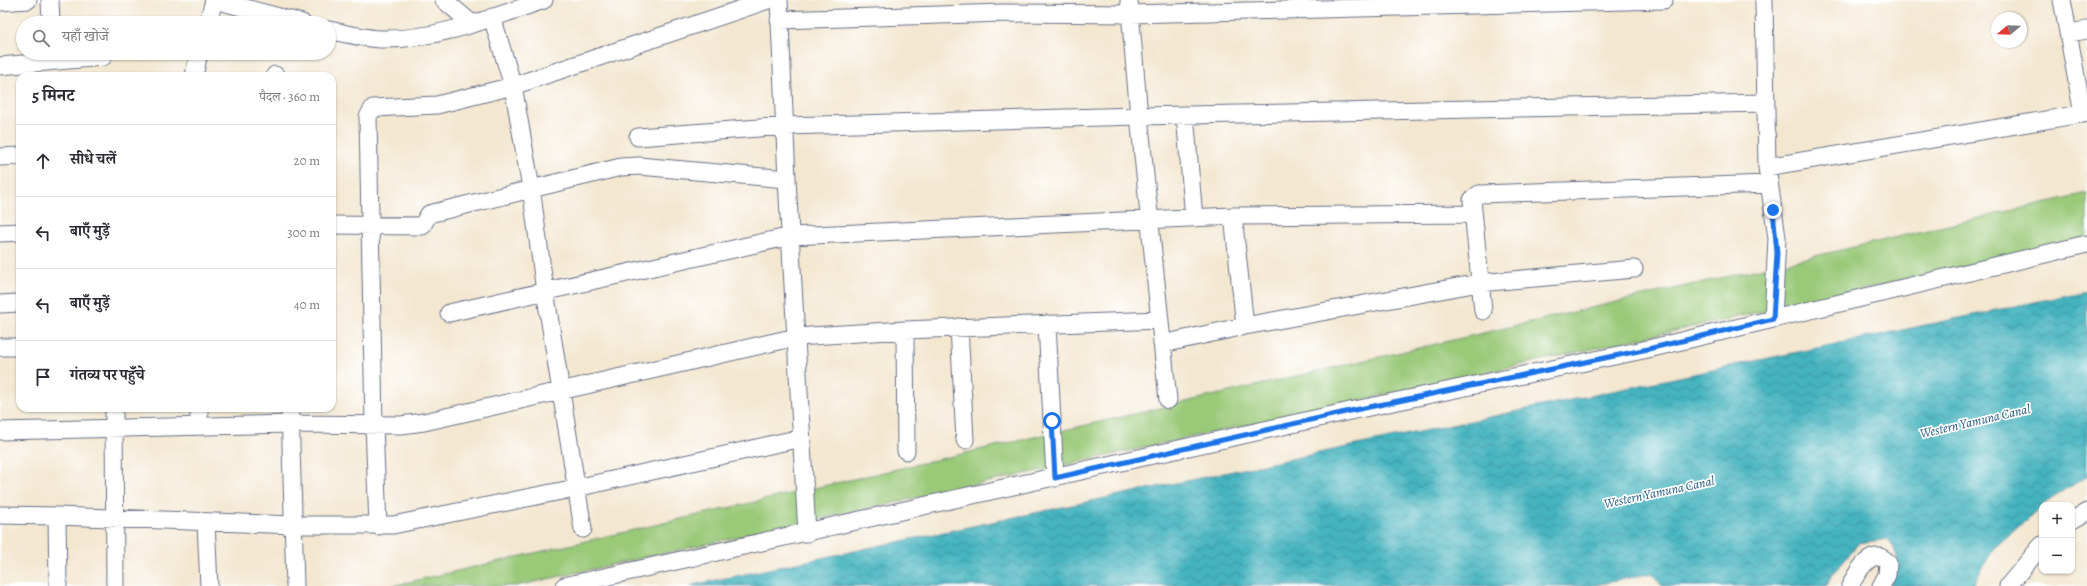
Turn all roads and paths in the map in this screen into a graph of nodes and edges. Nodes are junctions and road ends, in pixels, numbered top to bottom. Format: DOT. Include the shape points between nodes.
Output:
graph roads {
  1 [pos="28,0"];
  2 [pos="50,0"];
  3 [pos="215,0"];
  4 [pos="444,0"];
  5 [pos="544,0"];
  6 [pos="768,0"];
  7 [pos="779,0"];
  8 [pos="1664,0"];
  9 [pos="1764,0"];
  10 [pos="2062,0"];
  11 [pos="0,2"];
  12 [pos="1599,2"];
  13 [pos="1130,7"];
  14 [pos="51,16"];
  15 [pos="210,16"];
  16 [pos="276,16"];
  17 [pos="492,17"];
  18 [pos="779,20"];
  19 [pos="471,23"];
  20 [pos="2087,30"];
  21 [pos="336,32"];
  22 [pos="2069,33"];
  23 [pos="35,60"];
  24 [pos="197,60"];
  25 [pos="0,66"];
  26 [pos="195,72"];
  27 [pos="513,86"];
  28 [pos="1766,103"];
  29 [pos="2085,114"];
  30 [pos="1186,115"];
  31 [pos="1138,116"];
  32 [pos="784,126"];
  33 [pos="638,137"];
  34 [pos="16,156"];
  35 [pos="0,157"];
  36 [pos="1768,176"];
  37 [pos="787,179"];
  38 [pos="531,188"];
  39 [pos="1473,214"];
  40 [pos="1233,216"];
  41 [pos="1194,218"];
  42 [pos="1150,219"];
  43 [pos="336,225"];
  44 [pos="371,226"];
  45 [pos="16,232"];
  46 [pos="0,233"];
  47 [pos="791,236"];
  48 [pos="2087,244"];
  49 [pos="1634,269"];
  50 [pos="1479,283"];
  51 [pos="545,291"];
  52 [pos="16,303"];
  53 [pos="0,304"];
  54 [pos="1483,311"];
  55 [pos="449,313"];
  56 [pos="1773,319"];
  57 [pos="1160,320"];
  58 [pos="1047,324"];
  59 [pos="1245,326"];
  60 [pos="959,327"];
  61 [pos="905,330"];
  62 [pos="796,337"];
  63 [pos="1162,344"];
  64 [pos="0,347"];
  65 [pos="16,347"];
  66 [pos="562,391"];
  67 [pos="1168,400"];
  68 [pos="114,412"];
  69 [pos="199,412"];
  70 [pos="291,416"];
  71 [pos="199,426"];
  72 [pos="374,426"];
  73 [pos="115,430"];
  74 [pos="0,432"];
  75 [pos="800,438"];
  76 [pos="965,440"];
  77 [pos="906,451"];
  78 [pos="1055,478"];
  79 [pos="576,488"];
  80 [pos="2087,512"];
  81 [pos="0,516"];
  82 [pos="57,516"];
  83 [pos="114,518"];
  84 [pos="2075,518"];
  85 [pos="206,522"];
  86 [pos="293,525"];
  87 [pos="378,526"];
  88 [pos="583,529"];
  89 [pos="807,533"];
  90 [pos="2039,548"];
  91 [pos="58,586"];
  92 [pos="115,586"];
  93 [pos="209,586"];
  94 [pos="295,586"];
  95 [pos="564,586"];
  96 [pos="1850,586"];
  97 [pos="1881,586"];
  98 [pos="2008,586"];
  1 -- 11 [label="street"];
  2 -- 14 [label="street"];
  3 -- 15 [label="street"];
  3 -- 16 [label="street"];
  4 -- 19 [label="street"];
  5 -- 17 [label="street"];
  6 -- 27 [label="street"];
  7 -- 18 [label="street"];
  8 -- 12 [label="street"];
  9 -- 28 [label="street"];
  10 -- 22 [label="street"];
  12 -- 13 [label="street"];
  13 -- 18 [label="street"];
  13 -- 31 [label="street"];
  17 -- 19 [label="street"];
  17 -- 27 [label="street"];
  18 -- 32 [label="street"];
  19 -- 21 [label="street" via="411,38 380,39"];
  20 -- 22 [label="street"];
  22 -- 29 [label="street"];
  23 -- 25 [label="street"];
  24 -- 26 [label="street"];
  27 -- 38 [label="street"];
  27 -- 44 [label="street" via="437,105 373,108 368,117"];
  28 -- 30 [label="street"];
  28 -- 36 [label="street"];
  29 -- 36 [label="street"];
  30 -- 31 [label="street"];
  30 -- 41 [label="street"];
  31 -- 32 [label="street"];
  31 -- 42 [label="street"];
  32 -- 33 [label="street"];
  32 -- 37 [label="street"];
  34 -- 35 [label="street"];
  36 -- 39 [label="street" via="1479,194 1472,200"];
  36 -- 56 [label="street" via="1777,238"];
  37 -- 38 [label="street" via="639,166"];
  37 -- 47 [label="street"];
  38 -- 44 [label="street" via="429,214 422,226"];
  38 -- 51 [label="street"];
  39 -- 40 [label="street"];
  39 -- 50 [label="street"];
  40 -- 41 [label="street"];
  40 -- 59 [label="street"];
  41 -- 42 [label="street"];
  42 -- 47 [label="street"];
  42 -- 57 [label="street"];
  43 -- 44 [label="street"];
  44 -- 72 [label="street"];
  45 -- 46 [label="street"];
  47 -- 51 [label="street"];
  47 -- 62 [label="street"];
  48 -- 56 [label="street"];
  49 -- 50 [label="street"];
  50 -- 54 [label="street"];
  50 -- 59 [label="street"];
  51 -- 55 [label="street"];
  51 -- 66 [label="street"];
  52 -- 53 [label="street"];
  56 -- 78 [label="street" via="1648,349 1358,409"];
  57 -- 58 [label="street"];
  57 -- 63 [label="street"];
  58 -- 60 [label="street"];
  58 -- 78 [label="street"];
  59 -- 63 [label="street"];
  60 -- 61 [label="street"];
  60 -- 76 [label="street"];
  61 -- 62 [label="street"];
  61 -- 77 [label="street"];
  62 -- 66 [label="street"];
  62 -- 75 [label="street"];
  63 -- 67 [label="street"];
  64 -- 65 [label="street"];
  66 -- 72 [label="street" via="424,422"];
  66 -- 79 [label="street"];
  68 -- 73 [label="street"];
  69 -- 71 [label="street"];
  70 -- 71 [label="street"];
  70 -- 72 [label="street"];
  70 -- 86 [label="street"];
  71 -- 73 [label="street"];
  72 -- 87 [label="street"];
  73 -- 74 [label="street"];
  73 -- 83 [label="street"];
  75 -- 79 [label="street"];
  75 -- 89 [label="street"];
  78 -- 89 [label="street"];
  79 -- 87 [label="street" via="411,522"];
  79 -- 88 [label="street"];
  80 -- 84 [label="street"];
  81 -- 82 [label="street"];
  82 -- 83 [label="street"];
  82 -- 91 [label="street"];
  83 -- 85 [label="street"];
  83 -- 92 [label="street"];
  85 -- 86 [label="street"];
  85 -- 93 [label="street"];
  86 -- 87 [label="street"];
  86 -- 94 [label="street"];
  89 -- 95 [label="street"];
  90 -- 98 [label="street"];
  96 -- 97 [label="street" via="1862,565 1868,560 1882,558 1888,563 1888,567"];
}
